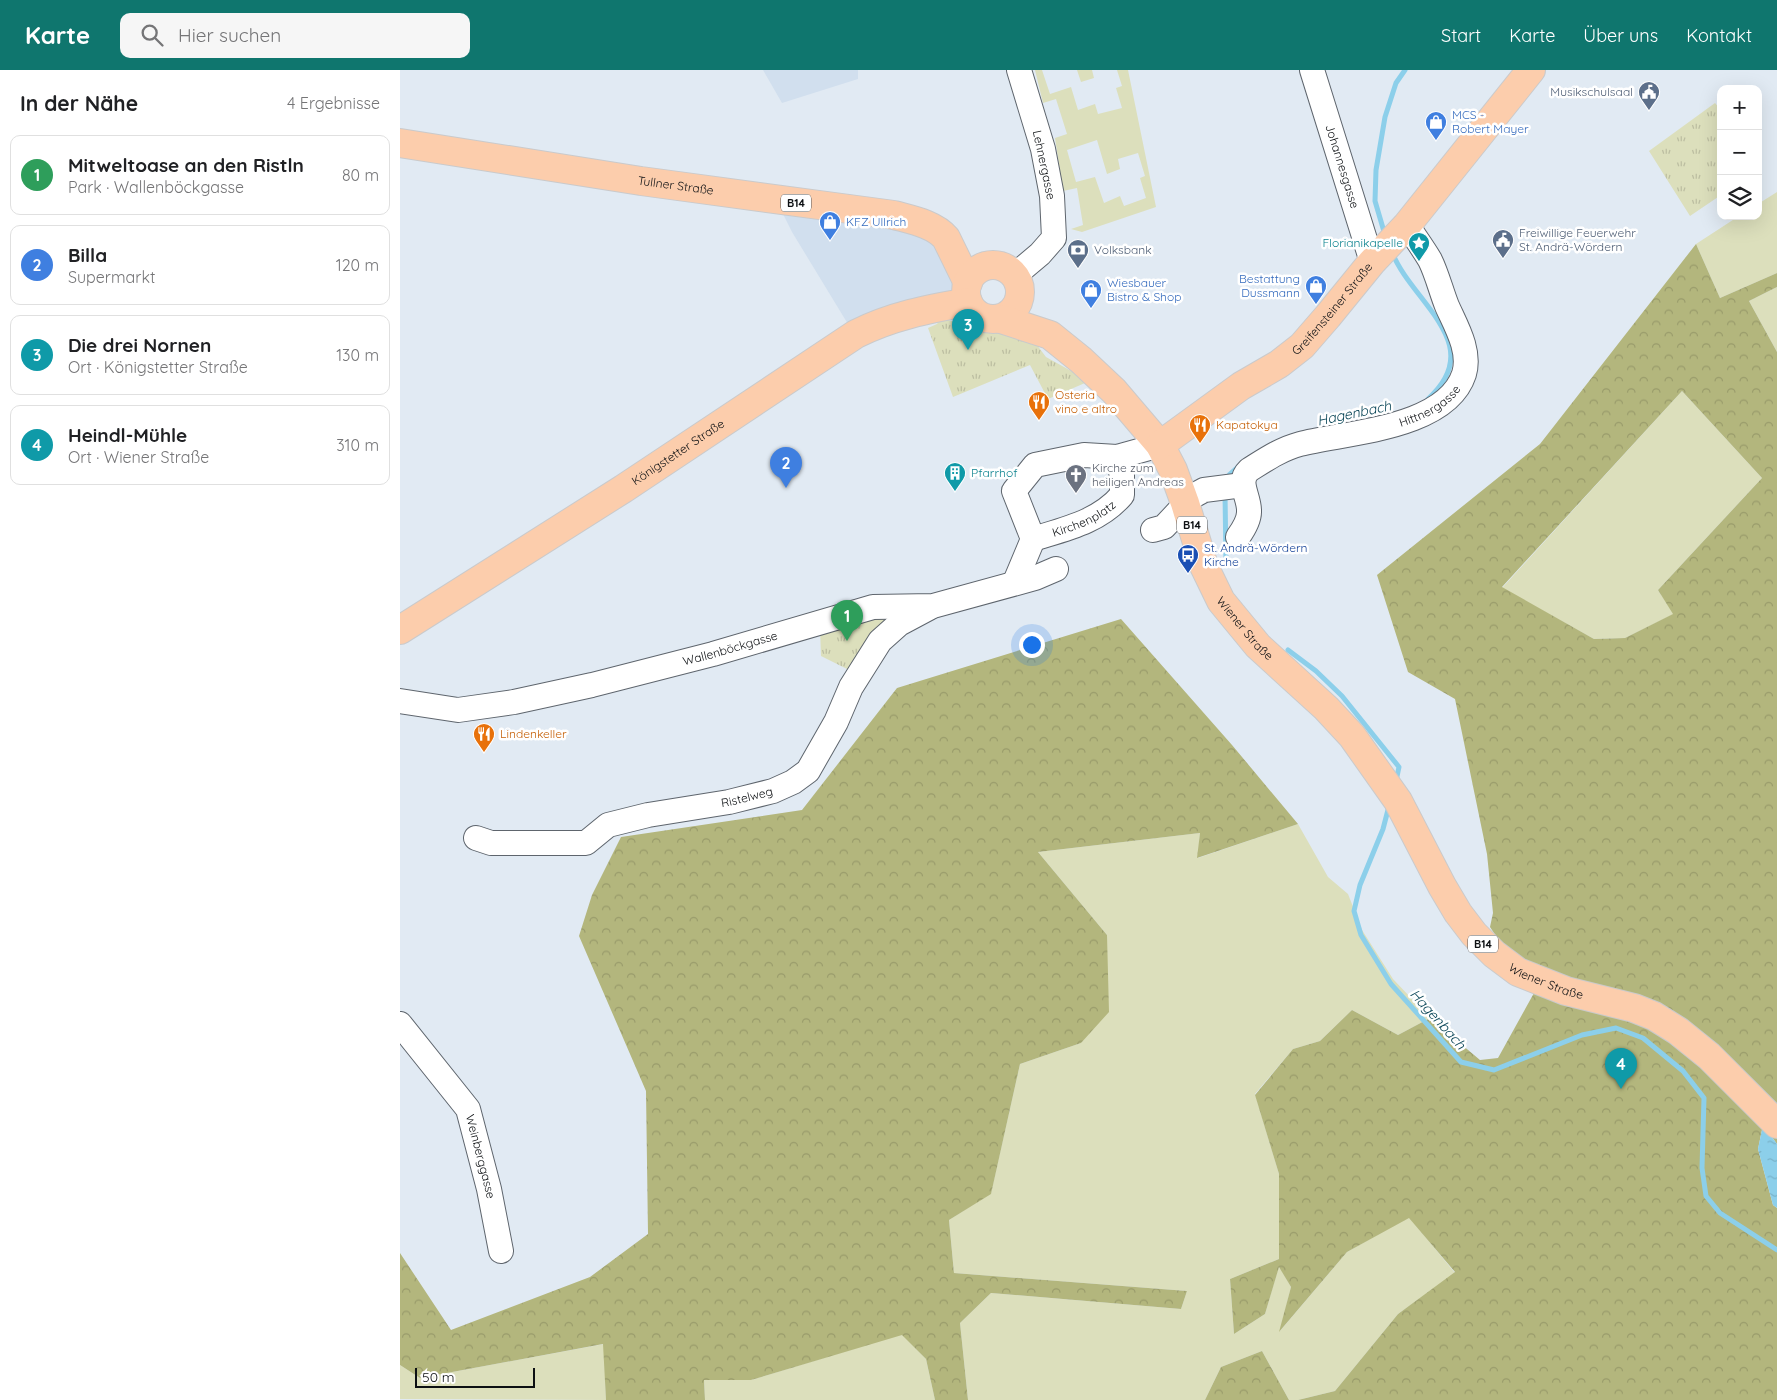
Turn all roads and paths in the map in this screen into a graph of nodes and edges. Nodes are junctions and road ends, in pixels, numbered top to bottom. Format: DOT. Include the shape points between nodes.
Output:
graph roads {
  1 [pos="1020,70"];
  2 [pos="1312,70"];
  3 [pos="1531,70"];
  4 [pos="400,143"];
  5 [pos="1407,225"];
  6 [pos="946,238"];
  7 [pos="1377,257"];
  8 [pos="989,265"];
  9 [pos="1018,286"];
  10 [pos="968,292"];
  11 [pos="1001,319"];
  12 [pos="1050,335"];
  13 [pos="1160,445"];
  14 [pos="1117,457"];
  15 [pos="1230,486"];
  16 [pos="1185,503"];
  17 [pos="1153,530"];
  18 [pos="1238,537"];
  19 [pos="1033,539"];
  20 [pos="1056,569"];
  21 [pos="1015,582"];
  22 [pos="933,606"];
  23 [pos="400,630"];
  24 [pos="400,701"];
  25 [pos="476,838"];
  26 [pos="400,1024"];
  27 [pos="1777,1124"];
  28 [pos="501,1252"];
  1 -- 9 [label="street, Lehnergasse" via="1044,149 1052,196 1054,238"];
  2 -- 7 [label="street, Johannesgasse"];
  3 -- 5 [label="main road, Greifensteiner Straße"];
  4 -- 6 [label="main road, Tullner Straße / B14" via="641,181 894,215 928,226"];
  5 -- 7 [label="main road, Greifensteiner Straße"];
  5 -- 15 [label="street, Hittnergasse" via="1430,261 1462,339 1464,374 1455,390 1422,415 1396,425 1298,445 1275,453"];
  6 -- 8 [label="main road, Tullner Straße / B14"];
  6 -- 10 [label="main road, B14"];
  7 -- 13 [label="main road, Greifensteiner Straße" via="1302,346"];
  8 -- 9 [label="main road, B14" via="1006,268"];
  8 -- 10 [label="main road" via="976,271"];
  9 -- 11 [label="main road" via="1015,310"];
  9 -- 12 [label="main road, B14"];
  10 -- 11 [label="main road, B14" via="978,315 985,319"];
  10 -- 23 [label="main road, Königstetter Straße" via="878,322 856,334 623,489"];
  11 -- 12 [label="main road, B14"];
  12 -- 13 [label="main road, B14" via="1114,391"];
  13 -- 14 [label="street"];
  13 -- 16 [label="main road, Wiener Straße / B14"];
  14 -- 19 [label="street, Kirchenplatz" via="1122,475 1122,495 1113,506 1088,521"];
  14 -- 19 [label="street" via="1084,454 1036,465 1014,491"];
  15 -- 16 [label="street" via="1204,490"];
  15 -- 18 [label="street" via="1250,512"];
  16 -- 17 [label="street" via="1164,527"];
  16 -- 27 [label="main road, Wiener Straße / B14" via="1204,566 1221,601 1258,646 1352,736 1391,790 1458,913 1474,934 1518,972 1566,991 1634,1008 1678,1031 1709,1056"];
  19 -- 21 [label="street"];
  20 -- 21 [label="street, Wallenböckgasse"];
  21 -- 22 [label="street, Wallenböckgasse"];
  22 -- 24 [label="street, Wallenböckgasse" via="873,607 713,654 514,702 458,710"];
  22 -- 25 [label="street, Ristelweg" via="899,624 880,641 851,687 836,722 808,770 793,782 773,791 730,802 608,825 586,843 491,843"];
  26 -- 28 [label="street, Weinberggasse" via="468,1110 489,1189"];
}
